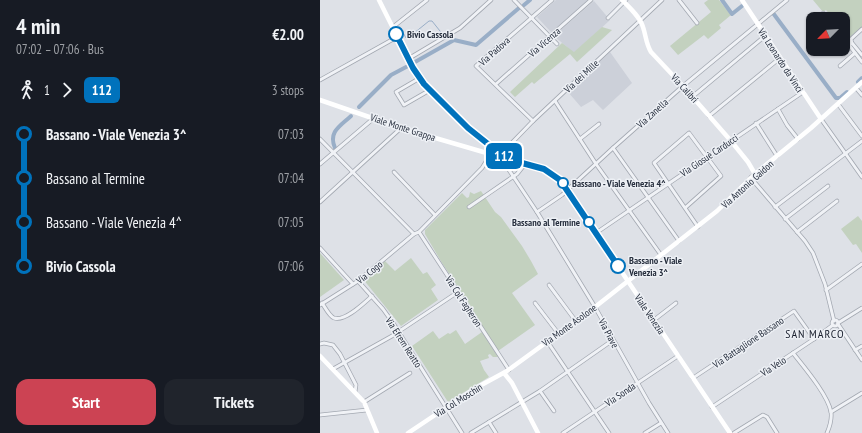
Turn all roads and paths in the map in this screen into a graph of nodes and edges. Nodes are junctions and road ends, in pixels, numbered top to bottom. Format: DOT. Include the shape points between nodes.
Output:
graph roads {
  1 [pos="379,0"];
  2 [pos="428,0"];
  3 [pos="491,0"];
  4 [pos="514,0"];
  5 [pos="552,0"];
  6 [pos="592,0"];
  7 [pos="662,0"];
  8 [pos="679,0"];
  9 [pos="788,0"];
  10 [pos="624,1"];
  11 [pos="744,1"];
  12 [pos="532,17"];
  13 [pos="608,18"];
  14 [pos="640,21"];
  15 [pos="697,23"];
  16 [pos="758,24"];
  17 [pos="393,27"];
  18 [pos="862,29"];
  19 [pos="766,36"];
  20 [pos="550,37"];
  21 [pos="397,38"];
  22 [pos="850,42"];
  23 [pos="557,44"];
  24 [pos="855,53"];
  25 [pos="862,55"];
  26 [pos="780,58"];
  27 [pos="408,59"];
  28 [pos="862,62"];
  29 [pos="840,66"];
  30 [pos="420,78"];
  31 [pos="320,80"];
  32 [pos="862,82"];
  33 [pos="496,84"];
  34 [pos="683,86"];
  35 [pos="856,88"];
  36 [pos="430,90"];
  37 [pos="803,92"];
  38 [pos="862,96"];
  39 [pos="692,97"];
  40 [pos="320,100"];
  41 [pos="555,101"];
  42 [pos="838,104"];
  43 [pos="778,109"];
  44 [pos="709,116"];
  45 [pos="374,118"];
  46 [pos="821,119"];
  47 [pos="533,121"];
  48 [pos="756,123"];
  49 [pos="599,124"];
  50 [pos="401,128"];
  51 [pos="862,136"];
  52 [pos="320,139"];
  53 [pos="580,139"];
  54 [pos="798,139"];
  55 [pos="731,140"];
  56 [pos="485,141"];
  57 [pos="862,141"];
  58 [pos="613,148"];
  59 [pos="487,152"];
  60 [pos="333,153"];
  61 [pos="846,154"];
  62 [pos="502,155"];
  63 [pos="777,156"];
  64 [pos="707,157"];
  65 [pos="511,160"];
  66 [pos="320,164"];
  67 [pos="525,164"];
  68 [pos="596,164"];
  69 [pos="507,167"];
  70 [pos="353,172"];
  71 [pos="394,172"];
  72 [pos="753,175"];
  73 [pos="513,176"];
  74 [pos="862,177"];
  75 [pos="668,183"];
  76 [pos="828,186"];
  77 [pos="567,190"];
  78 [pos="648,197"];
  79 [pos="837,201"];
  80 [pos="320,202"];
  81 [pos="469,207"];
  82 [pos="775,207"];
  83 [pos="685,208"];
  84 [pos="628,210"];
  85 [pos="537,212"];
  86 [pos="435,215"];
  87 [pos="785,219"];
  88 [pos="698,227"];
  89 [pos="419,232"];
  90 [pos="796,232"];
  91 [pos="596,233"];
  92 [pos="414,234"];
  93 [pos="679,241"];
  94 [pos="320,248"];
  95 [pos="660,255"];
  96 [pos="862,264"];
  97 [pos="628,280"];
  98 [pos="358,281"];
  99 [pos="353,284"];
  100 [pos="549,285"];
  101 [pos="826,290"];
  102 [pos="458,292"];
  103 [pos="372,296"];
  104 [pos="535,303"];
  105 [pos="676,303"];
  106 [pos="321,304"];
  107 [pos="595,307"];
  108 [pos="862,308"];
  109 [pos="576,320"];
  110 [pos="654,320"];
  111 [pos="833,323"];
  112 [pos="838,324"];
  113 [pos="398,332"];
  114 [pos="558,333"];
  115 [pos="814,339"];
  116 [pos="613,340"];
  117 [pos="547,341"];
  118 [pos="320,344"];
  119 [pos="862,346"];
  120 [pos="855,350"];
  121 [pos="793,353"];
  122 [pos="320,356"];
  123 [pos="678,356"];
  124 [pos="862,360"];
  125 [pos="345,362"];
  126 [pos="333,369"];
  127 [pos="509,370"];
  128 [pos="410,373"];
  129 [pos="504,373"];
  130 [pos="568,373"];
  131 [pos="693,378"];
  132 [pos="638,382"];
  133 [pos="512,383"];
  134 [pos="540,391"];
  135 [pos="355,392"];
  136 [pos="862,393"];
  137 [pos="364,402"];
  138 [pos="521,402"];
  139 [pos="445,407"];
  140 [pos="712,407"];
  141 [pos="367,410"];
  142 [pos="554,411"];
  143 [pos="595,411"];
  144 [pos="831,412"];
  145 [pos="320,415"];
  146 [pos="489,422"];
  147 [pos="661,423"];
  148 [pos="377,433"];
  149 [pos="408,433"];
  150 [pos="462,433"];
  151 [pos="471,433"];
  152 [pos="496,433"];
  153 [pos="538,433"];
  154 [pos="563,433"];
  155 [pos="609,433"];
  156 [pos="645,433"];
  157 [pos="668,433"];
  158 [pos="730,433"];
  159 [pos="734,433"];
  160 [pos="777,433"];
  161 [pos="827,433"];
  1 -- 17 [label="street"];
  2 -- 17 [label="street"];
  3 -- 27 [label="street" via="460,28"];
  4 -- 12 [label="street"];
  5 -- 12 [label="street, Via Padova"];
  6 -- 20 [label="street, Via Vicenza"];
  7 -- 14 [label="street, Via dei Mille"];
  8 -- 15 [label="street"];
  9 -- 16 [label="street, Via Zanella"];
  10 -- 13 [label="street"];
  10 -- 14 [label="street, Via Calibri"];
  11 -- 16 [label="street, Via Leonardo da Vinci"];
  12 -- 20 [label="street"];
  12 -- 33 [label="street, Via Padova" via="476,66"];
  14 -- 34 [label="street, Via Calibri" via="650,50"];
  14 -- 41 [label="street, Via dei Mille"];
  16 -- 19 [label="street, Via Leonardo da Vinci"];
  16 -- 34 [label="street, Via Zanella"];
  17 -- 21 [label="street"];
  18 -- 22 [label="street"];
  19 -- 26 [label="street, Via Leonardo da Vinci"];
  19 -- 39 [label="street"];
  20 -- 23 [label="street"];
  20 -- 33 [label="street, Via Vicenza"];
  21 -- 27 [label="street"];
  21 -- 31 [label="street"];
  22 -- 24 [label="street"];
  22 -- 25 [label="street"];
  24 -- 28 [label="street"];
  24 -- 29 [label="street"];
  26 -- 37 [label="street, Via Leonardo da Vinci"];
  26 -- 44 [label="street"];
  27 -- 30 [label="street"];
  30 -- 36 [label="street"];
  30 -- 36 [label="street" via="396,92 404,105"];
  32 -- 35 [label="street, Via Antonio Gaidon"];
  33 -- 47 [label="street, Via Padova"];
  34 -- 39 [label="street, Via Calibri"];
  34 -- 58 [label="street, Via Zanella"];
  35 -- 38 [label="street"];
  35 -- 42 [label="street, Via Antonio Gaidon"];
  36 -- 56 [label="street" via="468,128"];
  37 -- 43 [label="street, Via Giosuè Carducci"];
  37 -- 46 [label="street, Via Leonardo da Vinci"];
  39 -- 44 [label="street, Via Calibri"];
  40 -- 45 [label="street, Viale Monte Grappa"];
  41 -- 47 [label="street, Via dei Mille"];
  41 -- 53 [label="street"];
  42 -- 46 [label="street, Via Antonio Gaidon"];
  42 -- 51 [label="street"];
  43 -- 48 [label="street, Via Giosuè Carducci"];
  43 -- 54 [label="street"];
  44 -- 55 [label="street, Via Calibri"];
  45 -- 50 [label="street, Viale Monte Grappa"];
  45 -- 60 [label="street"];
  46 -- 54 [label="street, Via Antonio Gaidon"];
  46 -- 61 [label="street"];
  47 -- 62 [label="street, Via dei Mille"];
  48 -- 55 [label="street, Via Giosuè Carducci"];
  48 -- 63 [label="street"];
  49 -- 53 [label="street"];
  50 -- 59 [label="street, Viale Monte Grappa"];
  50 -- 70 [label="street"];
  52 -- 60 [label="street"];
  53 -- 68 [label="street"];
  54 -- 63 [label="street, Via Antonio Gaidon"];
  55 -- 64 [label="street, Via Giosuè Carducci"];
  55 -- 72 [label="street, Via Calibri" via="748,162"];
  56 -- 59 [label="street"];
  56 -- 62 [label="street"];
  57 -- 61 [label="street"];
  58 -- 68 [label="street, Via Zanella"];
  58 -- 78 [label="street"];
  59 -- 62 [label="street, Viale Monte Grappa"];
  59 -- 86 [label="street" via="487,160 482,168"];
  60 -- 66 [label="street"];
  60 -- 70 [label="street"];
  61 -- 74 [label="street"];
  61 -- 82 [label="street"];
  62 -- 65 [label="street, Viale Venezia"];
  62 -- 69 [label="street, Via Piave"];
  63 -- 72 [label="street, Via Antonio Gaidon"];
  64 -- 75 [label="street, Via Giosuè Carducci"];
  64 -- 75 [label="street" via="689,133 654,163"];
  64 -- 83 [label="street" via="721,176"];
  65 -- 67 [label="street, Viale Venezia"];
  65 -- 69 [label="street"];
  67 -- 73 [label="street"];
  67 -- 77 [label="street, Viale Venezia" via="552,174"];
  68 -- 77 [label="street, Via Zanella"];
  68 -- 84 [label="street"];
  69 -- 73 [label="street, Via Piave"];
  70 -- 80 [label="street"];
  70 -- 92 [label="street"];
  71 -- 86 [label="street"];
  72 -- 82 [label="street"];
  72 -- 88 [label="street, Via Antonio Gaidon"];
  73 -- 81 [label="street"];
  73 -- 85 [label="street, Via Piave"];
  75 -- 78 [label="street, Via Giosuè Carducci"];
  75 -- 83 [label="street"];
  76 -- 87 [label="street"];
  77 -- 85 [label="street"];
  77 -- 91 [label="street, Viale Venezia"];
  78 -- 84 [label="street, Via Giosuè Carducci"];
  78 -- 93 [label="street"];
  79 -- 90 [label="street"];
  82 -- 87 [label="street"];
  83 -- 88 [label="street"];
  84 -- 91 [label="street, Via Giosuè Carducci"];
  84 -- 95 [label="street"];
  85 -- 107 [label="street, Via Piave"];
  86 -- 89 [label="street"];
  87 -- 90 [label="street"];
  88 -- 93 [label="street, Via Antonio Gaidon"];
  89 -- 92 [label="street, Via Cogo"];
  89 -- 102 [label="street, Via Col Fagheron"];
  90 -- 101 [label="street" via="813,253"];
  91 -- 97 [label="street, Viale Venezia"];
  92 -- 98 [label="street, Via Cogo"];
  93 -- 95 [label="street, Via Antonio Gaidon"];
  94 -- 99 [label="street"];
  95 -- 97 [label="street, Via Antonio Gaidon"];
  96 -- 101 [label="street"];
  97 -- 107 [label="street, Via Monte Asolone"];
  97 -- 110 [label="street, Viale Venezia"];
  98 -- 99 [label="street, Via Cogo"];
  98 -- 103 [label="street, Via Efrem Reatto"];
  99 -- 106 [label="street, Via Cogo"];
  100 -- 109 [label="street"];
  101 -- 111 [label="street"];
  102 -- 113 [label="street"];
  102 -- 127 [label="street, Via Col Fagheron"];
  103 -- 106 [label="street" via="355,310 334,319"];
  103 -- 113 [label="street, Via Efrem Reatto"];
  104 -- 114 [label="street"];
  105 -- 110 [label="street"];
  107 -- 109 [label="street, Via Monte Asolone"];
  107 -- 116 [label="street, Via Piave"];
  108 -- 112 [label="street"];
  109 -- 114 [label="street, Via Monte Asolone"];
  110 -- 123 [label="street, Viale Venezia"];
  111 -- 112 [label="street" via="836,320"];
  111 -- 115 [label="street, Via Velo"];
  112 -- 120 [label="street"];
  113 -- 125 [label="street"];
  113 -- 139 [label="street, Via Efrem Reatto"];
  114 -- 117 [label="street, Via Monte Asolone"];
  115 -- 121 [label="street, Via Velo"];
  115 -- 131 [label="street, Via Battaglione Bassano" via="794,311"];
  116 -- 130 [label="street"];
  116 -- 132 [label="street, Via Piave"];
  117 -- 127 [label="street, Via Monte Asolone"];
  117 -- 130 [label="street"];
  118 -- 125 [label="street" via="333,345"];
  119 -- 120 [label="street"];
  120 -- 124 [label="street"];
  121 -- 140 [label="street, Via Velo"];
  121 -- 144 [label="street" via="822,393"];
  122 -- 126 [label="street"];
  123 -- 131 [label="street, Viale Venezia"];
  123 -- 132 [label="street, Via Sonda"];
  125 -- 126 [label="street"];
  125 -- 135 [label="street" via="356,385"];
  126 -- 135 [label="street"];
  127 -- 129 [label="street, Via Col Moschin"];
  127 -- 133 [label="street"];
  128 -- 137 [label="street"];
  129 -- 133 [label="street"];
  129 -- 139 [label="street, Via Col Moschin"];
  130 -- 134 [label="street"];
  130 -- 143 [label="street"];
  131 -- 140 [label="street, Viale Venezia"];
  132 -- 143 [label="street, Via Sonda"];
  132 -- 147 [label="street, Via Piave"];
  133 -- 138 [label="street"];
  134 -- 138 [label="street"];
  134 -- 142 [label="street"];
  135 -- 137 [label="street"];
  136 -- 144 [label="street"];
  137 -- 141 [label="street"];
  138 -- 146 [label="street"];
  138 -- 153 [label="street"];
  139 -- 149 [label="street, Via Col Moschin"];
  139 -- 150 [label="street, Via Efrem Reatto"];
  140 -- 158 [label="street, Viale Venezia"];
  141 -- 145 [label="street"];
  141 -- 148 [label="street"];
  143 -- 154 [label="street, Via Sonda"];
  143 -- 155 [label="street"];
  144 -- 161 [label="street"];
  146 -- 151 [label="street"];
  146 -- 152 [label="street"];
  147 -- 156 [label="street"];
  147 -- 157 [label="street, Via Piave"];
  159 -- 160 [label="street" via="762,415"];
}
